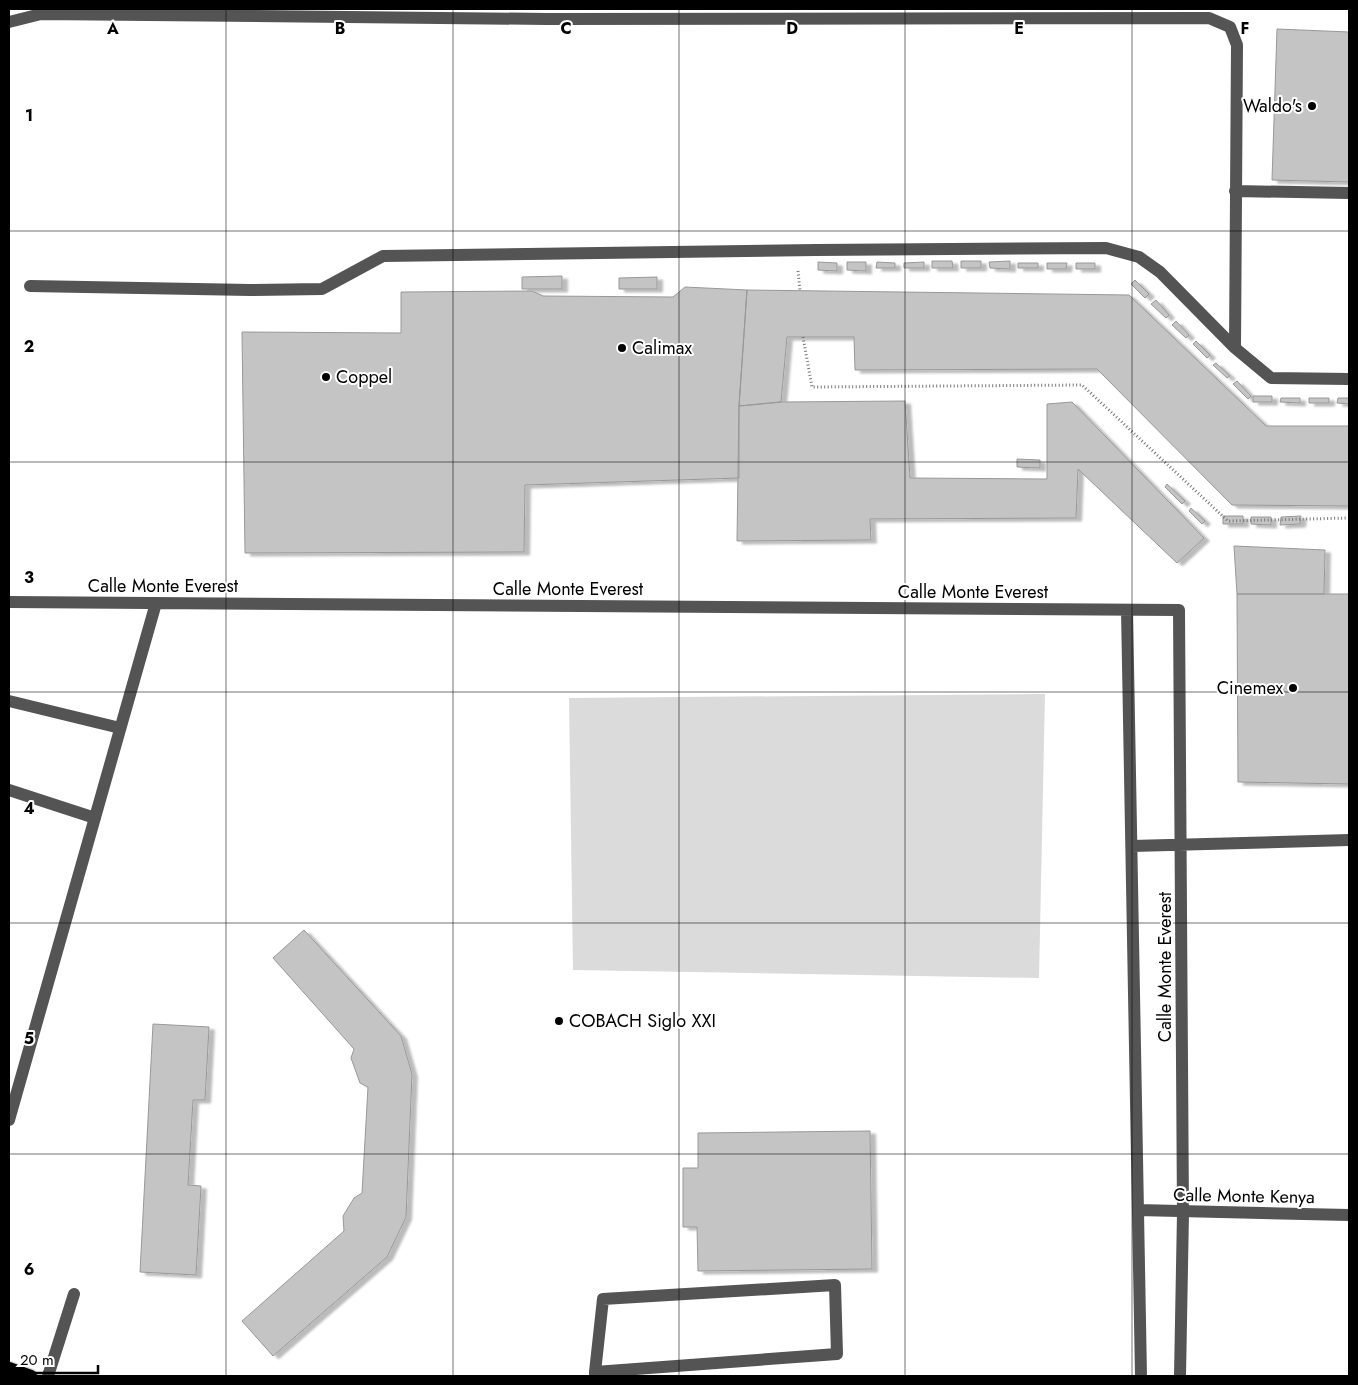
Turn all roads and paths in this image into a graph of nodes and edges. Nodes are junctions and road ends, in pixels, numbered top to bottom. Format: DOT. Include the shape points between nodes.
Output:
graph roads {
  1 [pos="37,11"];
  2 [pos="277,13"];
  3 [pos="533,14"];
  4 [pos="9,22"];
  5 [pos="1235,191"];
  6 [pos="1349,193"];
  7 [pos="30,286"];
  8 [pos="803,337"];
  9 [pos="1235,348"];
  10 [pos="1349,379"];
  11 [pos="1349,518"];
  12 [pos="9,602"];
  13 [pos="156,603"];
  14 [pos="1127,610"];
  15 [pos="9,701"];
  16 [pos="120,728"];
  17 [pos="9,790"];
  18 [pos="95,818"];
  19 [pos="1349,840"];
  20 [pos="1182,844"];
  21 [pos="1132,846"];
  22 [pos="13,1088"];
  23 [pos="9,1120"];
  24 [pos="1138,1210"];
  25 [pos="1183,1213"];
  26 [pos="1349,1215"];
  27 [pos="74,1294"];
  28 [pos="9,1368"];
  29 [pos="595,1374"];
  30 [pos="31,1376"];
  31 [pos="48,1376"];
  32 [pos="1141,1376"];
  33 [pos="1180,1376"];
  1 -- 2 [label="street"];
  1 -- 4 [label="street"];
  2 -- 3 [label="street"];
  3 -- 5 [label="street" via="1209,18 1230,26 1237,45"];
  5 -- 6 [label="street"];
  5 -- 9 [label="street"];
  7 -- 9 [label="street" via="322,289 383,256 1106,248 1139,257 1160,272"];
  8 -- 11 [label="path" via="812,387 1082,385 1228,521"];
  9 -- 10 [label="street" via="1271,378"];
  12 -- 13 [label="street, Calle Monte Everest"];
  13 -- 14 [label="street, Calle Monte Everest"];
  13 -- 16 [label="street"];
  14 -- 20 [label="street, Calle Monte Everest" via="1179,610"];
  14 -- 21 [label="street, Calle Monte Everest"];
  15 -- 16 [label="street"];
  16 -- 18 [label="street"];
  17 -- 18 [label="street"];
  18 -- 22 [label="street"];
  19 -- 20 [label="street"];
  20 -- 21 [label="street"];
  20 -- 25 [label="street, Calle Monte Everest"];
  21 -- 24 [label="street, Calle Monte Everest"];
  22 -- 23 [label="street"];
  24 -- 25 [label="street, Calle Monte Kenya"];
  24 -- 32 [label="street, Calle Monte Everest"];
  25 -- 26 [label="street, Calle Monte Kenya"];
  25 -- 33 [label="street, Calle Monte Everest"];
  27 -- 31 [label="street"];
  28 -- 30 [label="main road"];
  29 -- 29 [label="street" via="603,1299 835,1285 837,1354"];
}
